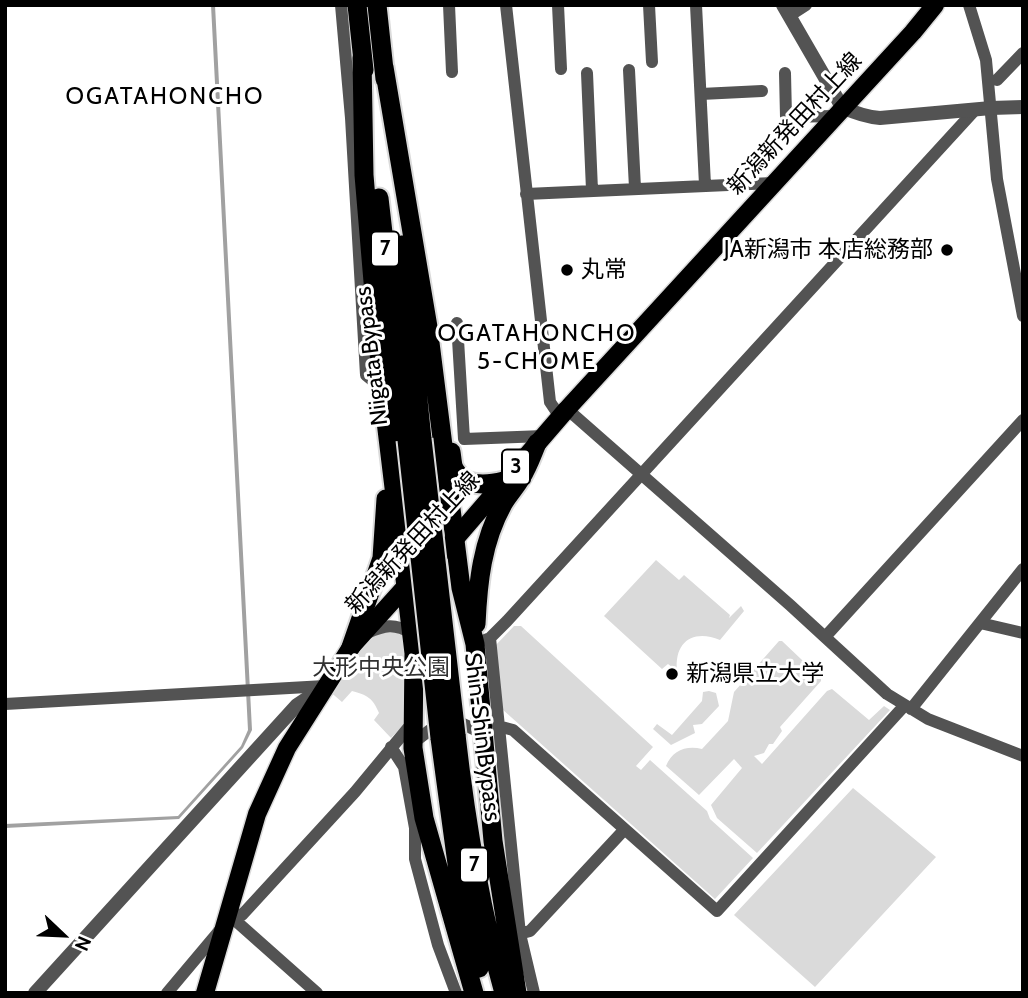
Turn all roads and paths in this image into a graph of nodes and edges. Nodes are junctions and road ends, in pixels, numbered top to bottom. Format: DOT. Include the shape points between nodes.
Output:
graph roads {
  1 [pos="341,5"];
  2 [pos="356,5"];
  3 [pos="377,5"];
  4 [pos="449,5"];
  5 [pos="506,5"];
  6 [pos="558,5"];
  7 [pos="649,5"];
  8 [pos="696,5"];
  9 [pos="806,5"];
  10 [pos="935,5"];
  11 [pos="969,5"];
  12 [pos="786,10"];
  13 [pos="1023,53"];
  14 [pos="362,58"];
  15 [pos="652,62"];
  16 [pos="384,67"];
  17 [pos="561,69"];
  18 [pos="629,70"];
  19 [pos="452,72"];
  20 [pos="587,73"];
  21 [pos="785,73"];
  22 [pos="997,80"];
  23 [pos="762,91"];
  24 [pos="701,93"];
  25 [pos="990,107"];
  26 [pos="1023,107"];
  27 [pos="975,110"];
  28 [pos="838,111"];
  29 [pos="773,183"];
  30 [pos="705,185"];
  31 [pos="635,188"];
  32 [pos="592,190"];
  33 [pos="526,194"];
  34 [pos="1023,316"];
  35 [pos="457,323"];
  36 [pos="431,352"];
  37 [pos="382,388"];
  38 [pos="564,413"];
  39 [pos="1023,420"];
  40 [pos="414,439"];
  41 [pos="540,440"];
  42 [pos="388,451"];
  43 [pos="641,476"];
  44 [pos="504,481"];
  45 [pos="454,540"];
  46 [pos="1023,569"];
  47 [pos="421,577"];
  48 [pos="980,623"];
  49 [pos="412,633"];
  50 [pos="1023,633"];
  51 [pos="825,637"];
  52 [pos="357,640"];
  53 [pos="483,641"];
  54 [pos="325,687"];
  55 [pos="5,704"];
  56 [pos="908,707"];
  57 [pos="491,730"];
  58 [pos="413,736"];
  59 [pos="448,737"];
  60 [pos="391,747"];
  61 [pos="1023,756"];
  62 [pos="624,830"];
  63 [pos="227,919"];
  64 [pos="516,935"];
  65 [pos="35,993"];
  66 [pos="167,993"];
  67 [pos="205,993"];
  68 [pos="317,993"];
  69 [pos="456,993"];
  70 [pos="474,993"];
  71 [pos="487,993"];
  72 [pos="504,993"];
  73 [pos="517,993"];
  74 [pos="534,993"];
  1 -- 37 [label="street" via="366,375"];
  2 -- 14 [label="highway, Niigata Bypass / 7"];
  3 -- 16 [label="highway, Niigata Bypass / 7"];
  4 -- 19 [label="street"];
  5 -- 33 [label="street"];
  6 -- 17 [label="street"];
  7 -- 15 [label="street"];
  8 -- 24 [label="street"];
  9 -- 12 [label="street"];
  10 -- 28 [label="main road, 新潟新発田村上線 / 3"];
  11 -- 25 [label="street" via="986,60"];
  12 -- 28 [label="street"];
  13 -- 22 [label="street"];
  14 -- 37 [label="highway" via="364,175"];
  14 -- 40 [label="highway, Niigata Bypass / 7"];
  16 -- 36 [label="highway"];
  16 -- 40 [label="highway, Niigata Bypass / 7"];
  18 -- 31 [label="street"];
  20 -- 32 [label="street"];
  21 -- 28 [label="street" via="786,117"];
  23 -- 24 [label="street"];
  24 -- 30 [label="street"];
  25 -- 26 [label="street"];
  25 -- 27 [label="street"];
  25 -- 34 [label="street" via="997,179"];
  27 -- 28 [label="street" via="880,118"];
  27 -- 43 [label="street"];
  28 -- 29 [label="main road, 新潟新発田村上線 / 3"];
  29 -- 30 [label="street"];
  29 -- 38 [label="main road, 新潟新発田村上線 / 3"];
  30 -- 31 [label="street"];
  31 -- 32 [label="street"];
  32 -- 33 [label="street"];
  33 -- 38 [label="street" via="550,402"];
  35 -- 41 [label="street" via="464,439"];
  36 -- 44 [label="highway" via="455,471 484,486"];
  36 -- 45 [label="highway"];
  37 -- 42 [label="highway"];
  38 -- 41 [label="main road, 新潟新発田村上線 / 3"];
  38 -- 43 [label="street"];
  39 -- 51 [label="street"];
  40 -- 47 [label="highway, Niigata Bypass / 7, bridge"];
  41 -- 44 [label="main road, 新潟新発田村上線 / 3"];
  41 -- 53 [label="highway" via="523,476 503,502 483,554 478,586"];
  42 -- 47 [label="highway"];
  42 -- 52 [label="highway" via="382,558"];
  43 -- 51 [label="street"];
  43 -- 53 [label="street"];
  44 -- 45 [label="main road, 新潟新発田村上線 / 3"];
  45 -- 47 [label="main road, 新潟新発田村上線 / 3"];
  45 -- 53 [label="highway" via="461,589"];
  46 -- 48 [label="street"];
  47 -- 49 [label="highway"];
  47 -- 52 [label="main road, 新潟新発田村上線 / 3"];
  47 -- 59 [label="highway, Shin-Shin Bypass / 7, bridge"];
  48 -- 50 [label="street"];
  48 -- 56 [label="street"];
  49 -- 52 [label="street" via="386,624"];
  49 -- 58 [label="highway"];
  51 -- 56 [label="street" via="887,694"];
  52 -- 54 [label="main road, 新潟新発田村上線 / 3"];
  53 -- 57 [label="highway"];
  54 -- 55 [label="street"];
  54 -- 63 [label="main road, 新潟新発田村上線 / 3" via="286,748 257,814"];
  54 -- 65 [label="street" via="297,705"];
  56 -- 61 [label="street"];
  56 -- 62 [label="street" via="718,911"];
  57 -- 58 [label="street" via="463,724"];
  57 -- 62 [label="street" via="513,730"];
  57 -- 64 [label="street"];
  57 -- 73 [label="highway" via="493,841"];
  58 -- 60 [label="street" via="408,728"];
  58 -- 70 [label="highway" via="424,818"];
  59 -- 71 [label="highway, Shin-Shin Bypass / 7" via="458,871"];
  59 -- 72 [label="highway, Shin-Shin Bypass / 7"];
  60 -- 63 [label="street" via="242,915"];
  60 -- 69 [label="street" via="404,767 415,828 415,859 448,953"];
  62 -- 64 [label="street" via="530,931"];
  63 -- 66 [label="street"];
  63 -- 67 [label="main road, 新潟新発田村上線 / 3"];
  63 -- 68 [label="street"];
  64 -- 74 [label="street"];
}
